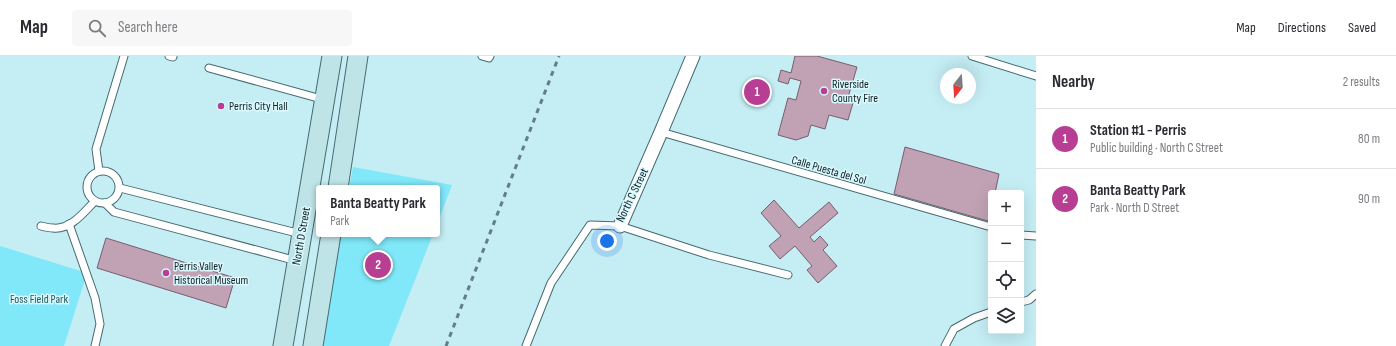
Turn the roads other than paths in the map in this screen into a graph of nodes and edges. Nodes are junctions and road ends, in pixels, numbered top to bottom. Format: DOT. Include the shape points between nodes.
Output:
graph roads {
  1 [pos="124,56"];
  2 [pos="332,56"];
  3 [pos="358,56"];
  4 [pos="482,56"];
  5 [pos="490,56"];
  6 [pos="692,56"];
  7 [pos="972,56"];
  8 [pos="209,68"];
  9 [pos="1036,76"];
  10 [pos="325,100"];
  11 [pos="661,132"];
  12 [pos="99,171"];
  13 [pos="338,185"];
  14 [pos="120,188"];
  15 [pos="95,201"];
  16 [pos="105,203"];
  17 [pos="69,224"];
  18 [pos="41,226"];
  19 [pos="620,226"];
  20 [pos="988,226"];
  21 [pos="302,234"];
  22 [pos="1024,234"];
  23 [pos="1036,236"];
  24 [pos="331,237"];
  25 [pos="328,254"];
  26 [pos="297,261"];
  27 [pos="788,276"];
  28 [pos="1036,294"];
  29 [pos="1024,301"];
  30 [pos="988,313"];
  31 [pos="95,346"];
  32 [pos="283,346"];
  33 [pos="313,346"];
  34 [pos="526,346"];
  35 [pos="945,346"];
  1 -- 12 [label="lane" via="96,150"];
  2 -- 10 [label="main road, North D Street"];
  3 -- 13 [label="main road"];
  4 -- 5 [label="lane"];
  6 -- 11 [label="street, North C Street"];
  7 -- 9 [label="lane"];
  8 -- 10 [label="lane"];
  10 -- 21 [label="main road, North D Street"];
  11 -- 19 [label="street, North C Street"];
  11 -- 20 [label="lane, Calle Puesta del Sol"];
  12 -- 14 [label="lane" via="110,171 114,174 118,178"];
  12 -- 15 [label="lane" via="90,176 88,182 88,192"];
  14 -- 16 [label="lane" via="115,198"];
  14 -- 21 [label="lane"];
  15 -- 16 [label="lane"];
  15 -- 17 [label="lane" via="80,217"];
  16 -- 26 [label="lane" via="114,212"];
  17 -- 18 [label="lane" via="55,229"];
  17 -- 31 [label="lane" via="95,298 100,324"];
  19 -- 27 [label="lane" via="709,255"];
  19 -- 34 [label="lane, North C Street" via="590,225 551,282"];
  21 -- 25 [label="main road"];
  21 -- 26 [label="main road, North D Street"];
  22 -- 23 [label="lane"];
  24 -- 25 [label="main road"];
  25 -- 26 [label="main road"];
  25 -- 33 [label="main road"];
  26 -- 32 [label="main road, North D Street"];
  28 -- 29 [label="lane"];
  30 -- 35 [label="lane" via="954,329"];
}
